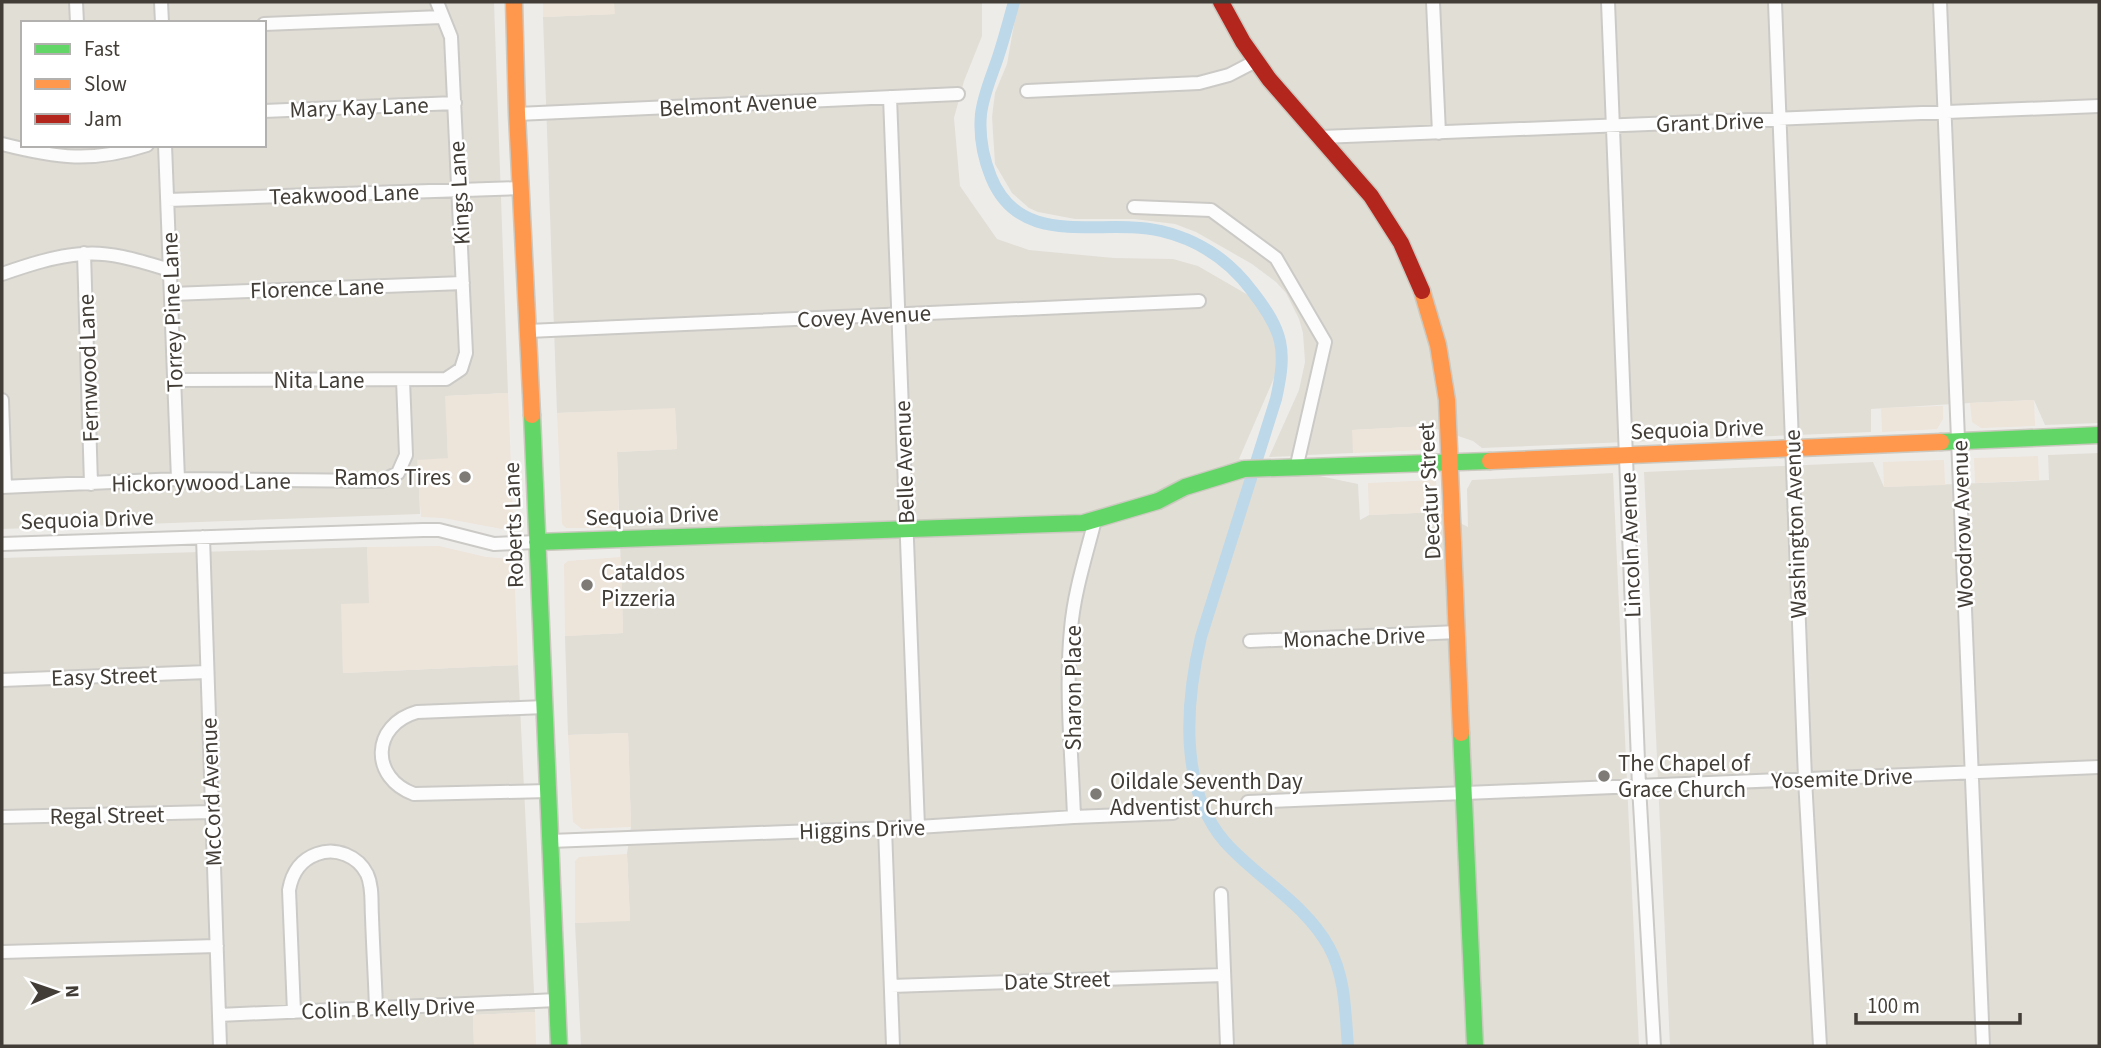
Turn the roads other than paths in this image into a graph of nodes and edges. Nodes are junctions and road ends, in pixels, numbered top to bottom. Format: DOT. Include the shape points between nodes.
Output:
graph roads {
  1 [pos="76,2"];
  2 [pos="161,2"];
  3 [pos="437,2"];
  4 [pos="514,2"];
  5 [pos="1221,2"];
  6 [pos="1433,2"];
  7 [pos="1608,2"];
  8 [pos="1775,2"];
  9 [pos="1940,2"];
  10 [pos="442,17"];
  11 [pos="77,21"];
  12 [pos="162,21"];
  13 [pos="266,24"];
  14 [pos="1256,61"];
  15 [pos="1027,91"];
  16 [pos="958,94"];
  17 [pos="890,97"];
  18 [pos="455,103"];
  19 [pos="2099,106"];
  20 [pos="266,111"];
  21 [pos="1945,112"];
  22 [pos="517,114"];
  23 [pos="1780,119"];
  24 [pos="1614,125"];
  25 [pos="1438,133"];
  26 [pos="1321,137"];
  27 [pos="2,144"];
  28 [pos="139,147"];
  29 [pos="165,147"];
  30 [pos="79,152"];
  31 [pos="521,188"];
  32 [pos="460,190"];
  33 [pos="168,200"];
  34 [pos="1134,207"];
  35 [pos="84,253"];
  36 [pos="170,270"];
  37 [pos="2,274"];
  38 [pos="463,283"];
  39 [pos="172,294"];
  40 [pos="1199,301"];
  41 [pos="898,314"];
  42 [pos="528,331"];
  43 [pos="461,369"];
  44 [pos="174,380"];
  45 [pos="403,380"];
  46 [pos="2,400"];
  47 [pos="2099,435"];
  48 [pos="1958,441"];
  49 [pos="1792,448"];
  50 [pos="1627,454"];
  51 [pos="1450,462"];
  52 [pos="1296,469"];
  53 [pos="178,479"];
  54 [pos="91,484"];
  55 [pos="3,487"];
  56 [pos="1095,520"];
  57 [pos="906,528"];
  58 [pos="203,537"];
  59 [pos="537,542"];
  60 [pos="2,544"];
  61 [pos="1458,632"];
  62 [pos="1251,641"];
  63 [pos="207,672"];
  64 [pos="2,680"];
  65 [pos="545,706"];
  66 [pos="2099,767"];
  67 [pos="1971,773"];
  68 [pos="1805,779"];
  69 [pos="1639,786"];
  70 [pos="549,791"];
  71 [pos="1465,793"];
  72 [pos="1248,802"];
  73 [pos="212,812"];
  74 [pos="1174,813"];
  75 [pos="2,817"];
  76 [pos="1074,817"];
  77 [pos="918,827"];
  78 [pos="885,828"];
  79 [pos="551,841"];
  80 [pos="1221,894"];
  81 [pos="217,946"];
  82 [pos="2,952"];
  83 [pos="1224,975"];
  84 [pos="891,986"];
  85 [pos="557,1000"];
  86 [pos="376,1008"];
  87 [pos="294,1012"];
  88 [pos="219,1015"];
  89 [pos="220,1046"];
  90 [pos="559,1046"];
  91 [pos="893,1046"];
  92 [pos="1227,1046"];
  93 [pos="1475,1046"];
  94 [pos="1654,1046"];
  95 [pos="1820,1046"];
  96 [pos="1983,1046"];
  1 -- 11 [label="street"];
  2 -- 12 [label="street"];
  3 -- 10 [label="street, Kings Lane"];
  4 -- 22 [label="street, Roberts Lane"];
  5 -- 14 [label="street, Decatur Street"];
  6 -- 25 [label="street"];
  7 -- 24 [label="street, Lincoln Avenue"];
  8 -- 23 [label="street, Washington Avenue"];
  9 -- 21 [label="street, Woodrow Avenue"];
  10 -- 13 [label="street"];
  10 -- 18 [label="street, Kings Lane" via="451,37"];
  14 -- 15 [label="street" via="1199,83"];
  14 -- 26 [label="street, Decatur Street"];
  16 -- 17 [label="street, Belmont Avenue"];
  17 -- 22 [label="street, Belmont Avenue"];
  17 -- 41 [label="street, Belle Avenue"];
  18 -- 20 [label="street, Mary Kay Lane"];
  18 -- 32 [label="street, Kings Lane"];
  19 -- 21 [label="street, Grant Drive"];
  21 -- 23 [label="street, Grant Drive"];
  21 -- 48 [label="street, Woodrow Avenue"];
  22 -- 31 [label="street, Roberts Lane"];
  23 -- 24 [label="street, Grant Drive"];
  23 -- 49 [label="street, Washington Avenue"];
  24 -- 25 [label="street, Grant Drive"];
  24 -- 50 [label="street, Lincoln Avenue"];
  25 -- 26 [label="street, Grant Drive"];
  26 -- 51 [label="street, Decatur Street" via="1372,198 1414,271 1443,365"];
  27 -- 30 [label="street" via="50,156"];
  28 -- 30 [label="street" via="102,156"];
  29 -- 33 [label="street, Torrey Pine Lane"];
  31 -- 32 [label="street, Teakwood Lane"];
  31 -- 42 [label="street, Roberts Lane"];
  32 -- 33 [label="street, Teakwood Lane"];
  32 -- 38 [label="street, Kings Lane"];
  33 -- 36 [label="street, Torrey Pine Lane"];
  34 -- 52 [label="street" via="1211,210 1276,258 1325,342"];
  35 -- 36 [label="street"];
  35 -- 37 [label="street"];
  35 -- 54 [label="street, Fernwood Lane"];
  36 -- 39 [label="street, Torrey Pine Lane"];
  38 -- 39 [label="street, Florence Lane"];
  38 -- 43 [label="street, Kings Lane" via="466,353"];
  39 -- 44 [label="street, Torrey Pine Lane"];
  40 -- 41 [label="street, Covey Avenue"];
  41 -- 42 [label="street, Covey Avenue"];
  41 -- 57 [label="street, Belle Avenue"];
  42 -- 59 [label="street, Roberts Lane"];
  43 -- 45 [label="street, Nita Lane" via="446,379"];
  44 -- 45 [label="street, Nita Lane"];
  44 -- 53 [label="street, Torrey Pine Lane"];
  45 -- 53 [label="street, Hickorywood Lane" via="406,455 398,473 382,481"];
  46 -- 55 [label="street"];
  47 -- 48 [label="street, Sequoia Drive"];
  48 -- 49 [label="street, Sequoia Drive"];
  48 -- 67 [label="street, Woodrow Avenue"];
  49 -- 50 [label="street, Sequoia Drive"];
  49 -- 68 [label="street, Washington Avenue"];
  50 -- 51 [label="street, Sequoia Drive"];
  50 -- 69 [label="street, Lincoln Avenue"];
  51 -- 52 [label="street, Sequoia Drive"];
  51 -- 61 [label="street, Decatur Street"];
  52 -- 56 [label="street, Sequoia Drive" via="1244,469"];
  53 -- 54 [label="street, Hickorywood Lane"];
  54 -- 55 [label="street, Hickorywood Lane"];
  56 -- 57 [label="street, Sequoia Drive"];
  56 -- 76 [label="street, Sharon Place" via="1070,630"];
  57 -- 59 [label="street, Sequoia Drive"];
  57 -- 77 [label="street, Belle Avenue"];
  58 -- 59 [label="street, Sequoia Drive" via="439,530 494,544"];
  58 -- 60 [label="street, Sequoia Drive"];
  58 -- 63 [label="street, McCord Avenue"];
  59 -- 65 [label="street, Roberts Lane"];
  61 -- 62 [label="street, Monache Drive"];
  61 -- 71 [label="street, Decatur Street"];
  63 -- 64 [label="street, Easy Street"];
  63 -- 73 [label="street, McCord Avenue"];
  65 -- 70 [label="street, Roberts Lane"];
  65 -- 70 [label="street" via="407,715 385,736 382,758 388,777 414,794"];
  66 -- 67 [label="street, Yosemite Drive"];
  67 -- 68 [label="street, Yosemite Drive"];
  67 -- 96 [label="street, Woodrow Avenue"];
  68 -- 69 [label="street, Yosemite Drive"];
  68 -- 95 [label="street, Washington Avenue"];
  69 -- 71 [label="street, Yosemite Drive"];
  69 -- 94 [label="street, Lincoln Avenue"];
  70 -- 79 [label="street, Roberts Lane"];
  71 -- 72 [label="street, Yosemite Drive"];
  71 -- 93 [label="street, Decatur Street"];
  73 -- 75 [label="street, Regal Street"];
  73 -- 81 [label="street, McCord Avenue"];
  74 -- 76 [label="street, Higgins Drive"];
  76 -- 77 [label="street, Higgins Drive"];
  77 -- 78 [label="street, Higgins Drive"];
  78 -- 79 [label="street, Higgins Drive"];
  78 -- 84 [label="street"];
  79 -- 85 [label="street, Roberts Lane"];
  80 -- 83 [label="street"];
  81 -- 82 [label="street"];
  81 -- 88 [label="street, McCord Avenue"];
  83 -- 84 [label="street, Date Street"];
  83 -- 92 [label="street"];
  84 -- 91 [label="street"];
  85 -- 86 [label="street, Colin B Kelly Drive"];
  85 -- 90 [label="street, Roberts Lane"];
  86 -- 87 [label="street, Colin B Kelly Drive"];
  86 -- 87 [label="street" via="370,885 353,858 333,851 312,855 291,878"];
  87 -- 88 [label="street, Colin B Kelly Drive"];
  88 -- 89 [label="street, McCord Avenue"];
}
